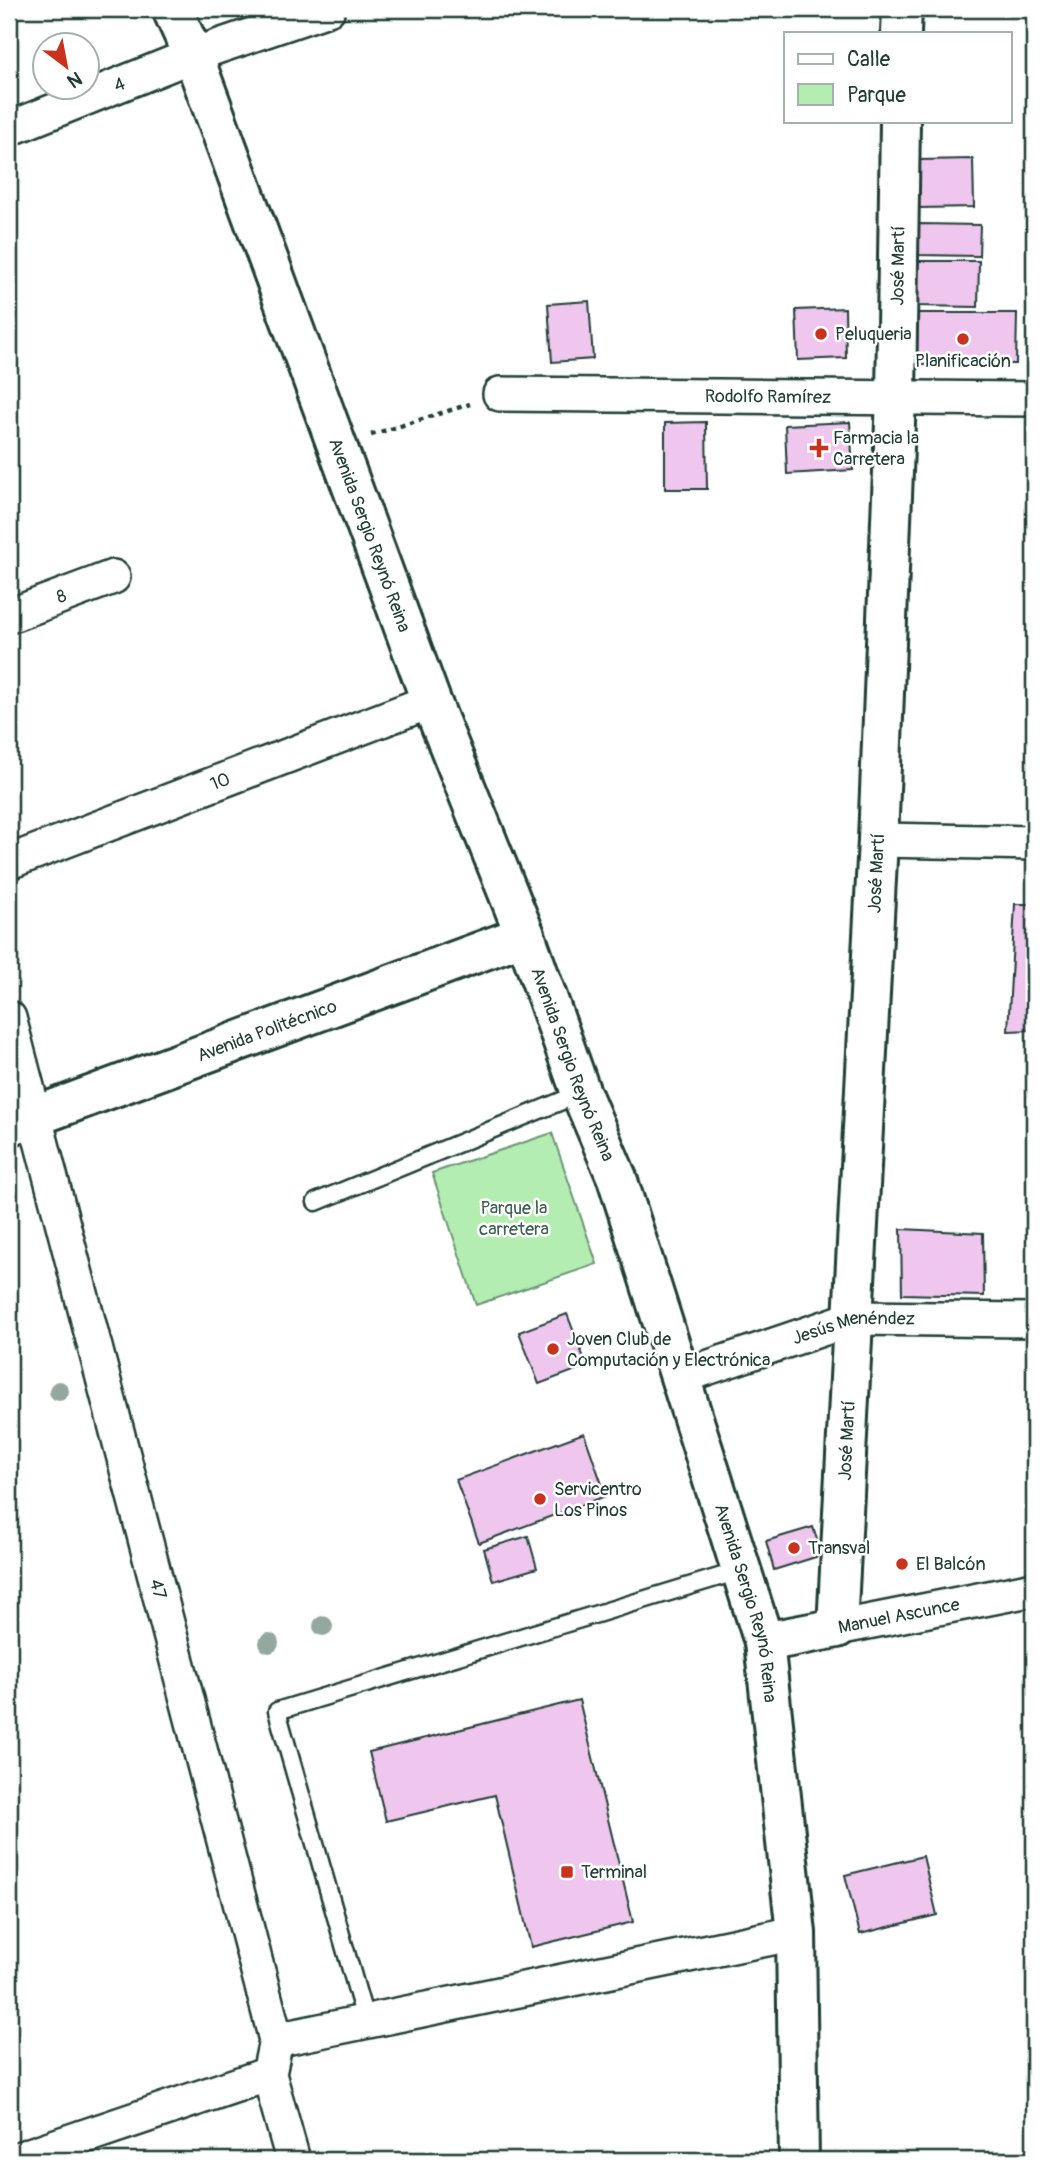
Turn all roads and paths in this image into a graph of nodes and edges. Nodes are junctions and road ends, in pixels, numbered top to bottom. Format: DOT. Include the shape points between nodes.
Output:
graph roads {
  1 [pos="172,9"];
  2 [pos="328,9"];
  3 [pos="902,9"];
  4 [pos="901,32"];
  5 [pos="193,55"];
  6 [pos="900,122"];
  7 [pos="9,130"];
  8 [pos="500,394"];
  9 [pos="896,398"];
  10 [pos="1034,399"];
  11 [pos="337,446"];
  12 [pos="113,577"];
  13 [pos="9,616"];
  14 [pos="432,701"];
  15 [pos="878,840"];
  16 [pos="1034,843"];
  17 [pos="9,862"];
  18 [pos="525,935"];
  19 [pos="9,1017"];
  20 [pos="581,1093"];
  21 [pos="22,1121"];
  22 [pos="316,1202"];
  23 [pos="854,1318"];
  24 [pos="1034,1320"];
  25 [pos="680,1377"];
  26 [pos="742,1570"];
  27 [pos="1034,1589"];
  28 [pos="836,1628"];
  29 [pos="764,1642"];
  30 [pos="796,1933"];
  31 [pos="366,2022"];
  32 [pos="276,2040"];
  33 [pos="269,2074"];
  34 [pos="61,2153"];
  35 [pos="15,2160"];
  36 [pos="293,2160"];
  37 [pos="799,2160"];
  1 -- 5 [label="main road, Avenida Sergio Reynó Reina"];
  2 -- 5 [label="street, 4"];
  3 -- 4 [label="main road"];
  5 -- 7 [label="street, 4"];
  5 -- 11 [label="main road, Avenida Sergio Reynó Reina"];
  6 -- 9 [label="main road, José Martí"];
  8 -- 9 [label="street, Rodolfo Ramírez"];
  8 -- 11 [label="path"];
  9 -- 10 [label="street, Rodolfo Ramírez"];
  9 -- 15 [label="main road, José Martí"];
  11 -- 14 [label="main road, Avenida Sergio Reynó Reina"];
  12 -- 13 [label="street, 8"];
  14 -- 17 [label="street, 10"];
  14 -- 18 [label="main road, Avenida Sergio Reynó Reina"];
  15 -- 16 [label="street"];
  15 -- 23 [label="main road, José Martí"];
  18 -- 20 [label="main road, Avenida Sergio Reynó Reina"];
  18 -- 21 [label="main road, Avenida Politécnico"];
  19 -- 21 [label="street, 47"];
  20 -- 22 [label="lane"];
  20 -- 25 [label="main road, Avenida Sergio Reynó Reina" via="617,1178"];
  21 -- 32 [label="street, 47"];
  23 -- 24 [label="street, Jesús Menéndez"];
  23 -- 25 [label="street, Jesús Menéndez"];
  23 -- 28 [label="main road, José Martí"];
  25 -- 26 [label="main road, Avenida Sergio Reynó Reina"];
  26 -- 29 [label="main road, Avenida Sergio Reynó Reina"];
  26 -- 31 [label="lane" via="277,1711"];
  27 -- 28 [label="street, Manuel Ascunce"];
  28 -- 29 [label="main road, Manuel Ascunce"];
  29 -- 30 [label="main road, Avenida Sergio Reynó Reina"];
  30 -- 31 [label="street"];
  30 -- 37 [label="main road, Avenida Sergio Reynó Reina"];
  31 -- 32 [label="street"];
  32 -- 33 [label="street, 47"];
  33 -- 34 [label="street"];
  33 -- 36 [label="street, 47"];
  34 -- 35 [label="street"];
}
